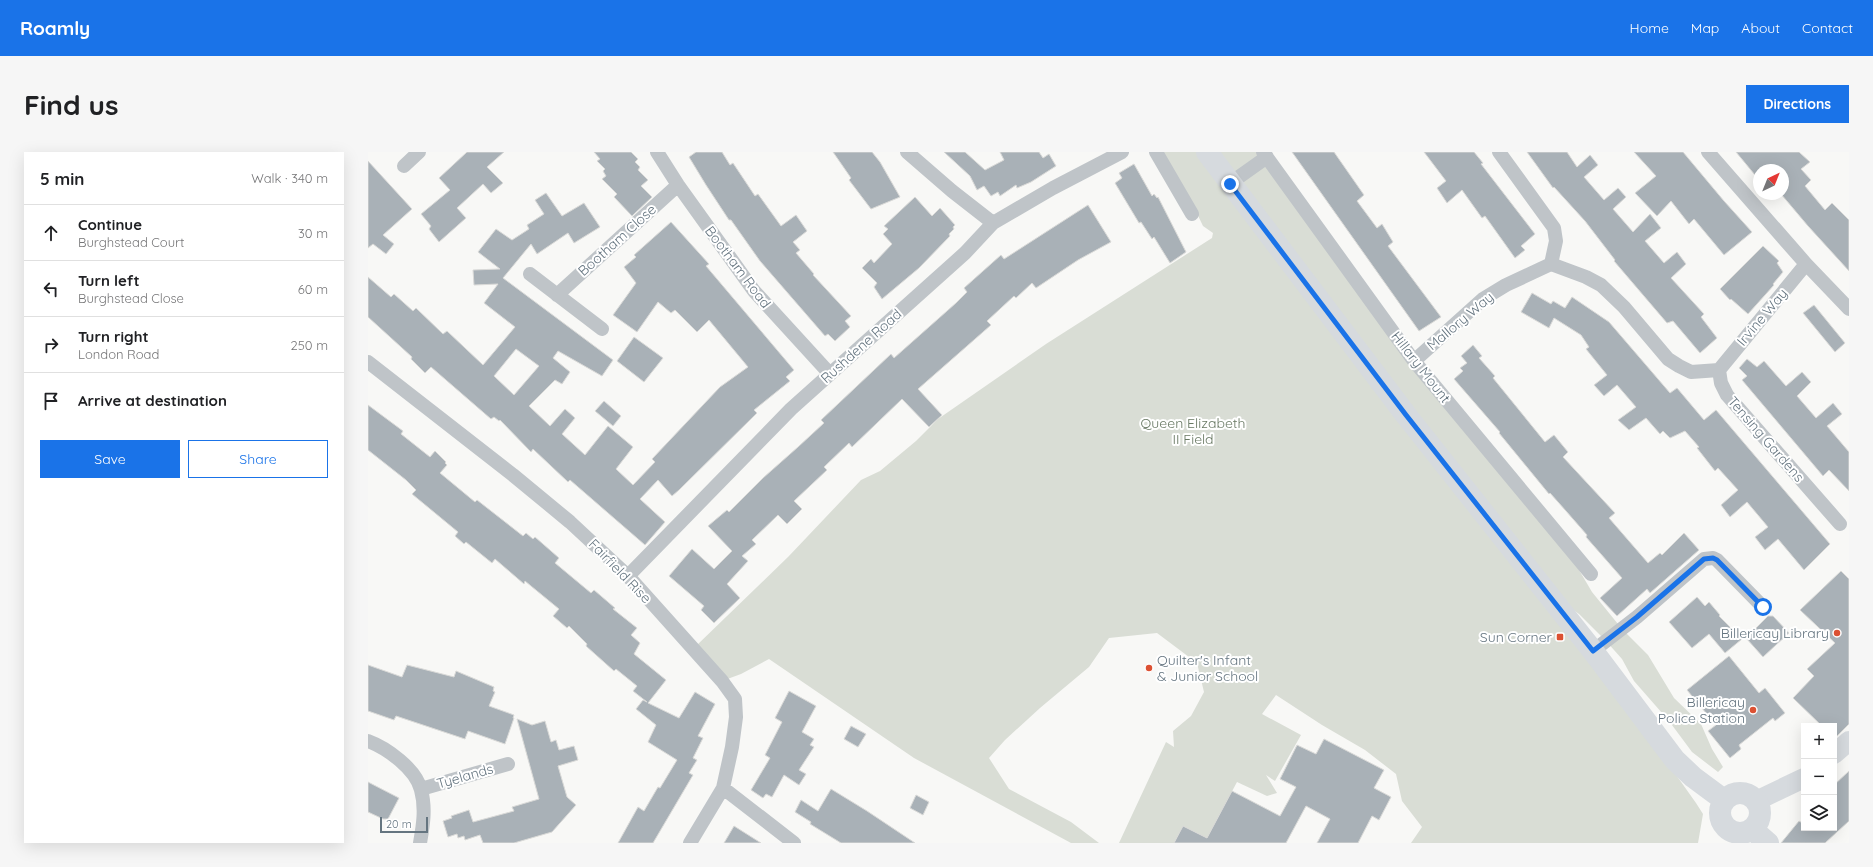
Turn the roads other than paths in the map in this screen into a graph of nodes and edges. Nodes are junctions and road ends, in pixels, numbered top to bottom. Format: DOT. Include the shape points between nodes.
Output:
graph roads {
  1 [pos="419,152"];
  2 [pos="657,152"];
  3 [pos="907,152"];
  4 [pos="1122,152"];
  5 [pos="1156,152"];
  6 [pos="1207,152"];
  7 [pos="1499,152"];
  8 [pos="1708,152"];
  9 [pos="1265,155"];
  10 [pos="404,166"];
  11 [pos="1230,184"];
  12 [pos="678,185"];
  13 [pos="1192,214"];
  14 [pos="993,223"];
  15 [pos="1551,264"];
  16 [pos="1806,264"];
  17 [pos="530,274"];
  18 [pos="557,294"];
  19 [pos="1849,309"];
  20 [pos="602,329"];
  21 [pos="1414,361"];
  22 [pos="368,362"];
  23 [pos="1719,370"];
  24 [pos="830,374"];
  25 [pos="1840,524"];
  26 [pos="1591,574"];
  27 [pos="628,576"];
  28 [pos="1763,607"];
  29 [pos="1593,651"];
  30 [pos="368,741"];
  31 [pos="1849,741"];
  32 [pos="1837,751"];
  33 [pos="508,764"];
  34 [pos="1801,779"];
  35 [pos="724,788"];
  36 [pos="421,789"];
  37 [pos="1724,800"];
  38 [pos="1756,801"];
  39 [pos="1724,836"];
  40 [pos="1760,836"];
  41 [pos="420,843"];
  42 [pos="690,843"];
  43 [pos="794,843"];
  1 -- 10 [label="street"];
  2 -- 12 [label="street, Bootham Road"];
  3 -- 14 [label="street"];
  4 -- 14 [label="street, Rushdene Road"];
  5 -- 13 [label="street"];
  6 -- 11 [label="main road"];
  7 -- 15 [label="street" via="1554,228 1556,241"];
  8 -- 16 [label="street"];
  9 -- 11 [label="street"];
  9 -- 21 [label="street, Hillary Mount"];
  11 -- 29 [label="main road" via="1406,415"];
  12 -- 18 [label="street, Bootham Close"];
  12 -- 24 [label="street, Bootham Road" via="754,291"];
  14 -- 24 [label="street, Rushdene Road" via="965,253"];
  15 -- 21 [label="street, Mallory Way" via="1483,299"];
  15 -- 23 [label="street" via="1601,285 1624,307 1668,359 1679,366 1691,372"];
  16 -- 19 [label="street"];
  16 -- 23 [label="street, Irvine Way"];
  17 -- 18 [label="street"];
  18 -- 20 [label="street"];
  21 -- 26 [label="street, Hillary Mount"];
  22 -- 27 [label="street, Fairfield Rise" via="519,480 570,522"];
  23 -- 25 [label="street, Tensing Gardens" via="1721,384 1727,395"];
  24 -- 27 [label="street, Rushdene Road" via="791,409"];
  27 -- 35 [label="street, Fairfield Rise" via="722,681 735,699 736,717"];
  28 -- 29 [label="street" via="1717,560 1704,559"];
  29 -- 37 [label="main road" via="1675,760"];
  30 -- 36 [label="street, Tyelands" via="380,745 402,763"];
  31 -- 32 [label="main road"];
  33 -- 36 [label="street, Tyelands"];
  34 -- 38 [label="main road"];
  35 -- 42 [label="street, Fairfield Rise"];
  35 -- 43 [label="street"];
  36 -- 41 [label="street, Tyelands" via="424,819"];
  37 -- 38 [label="main road" via="1732,794 1740,793 1747,794"];
  37 -- 39 [label="main road" via="1720,809 1720,819"];
  38 -- 40 [label="main road" via="1760,814"];
  39 -- 40 [label="main road" via="1739,833"];
}
